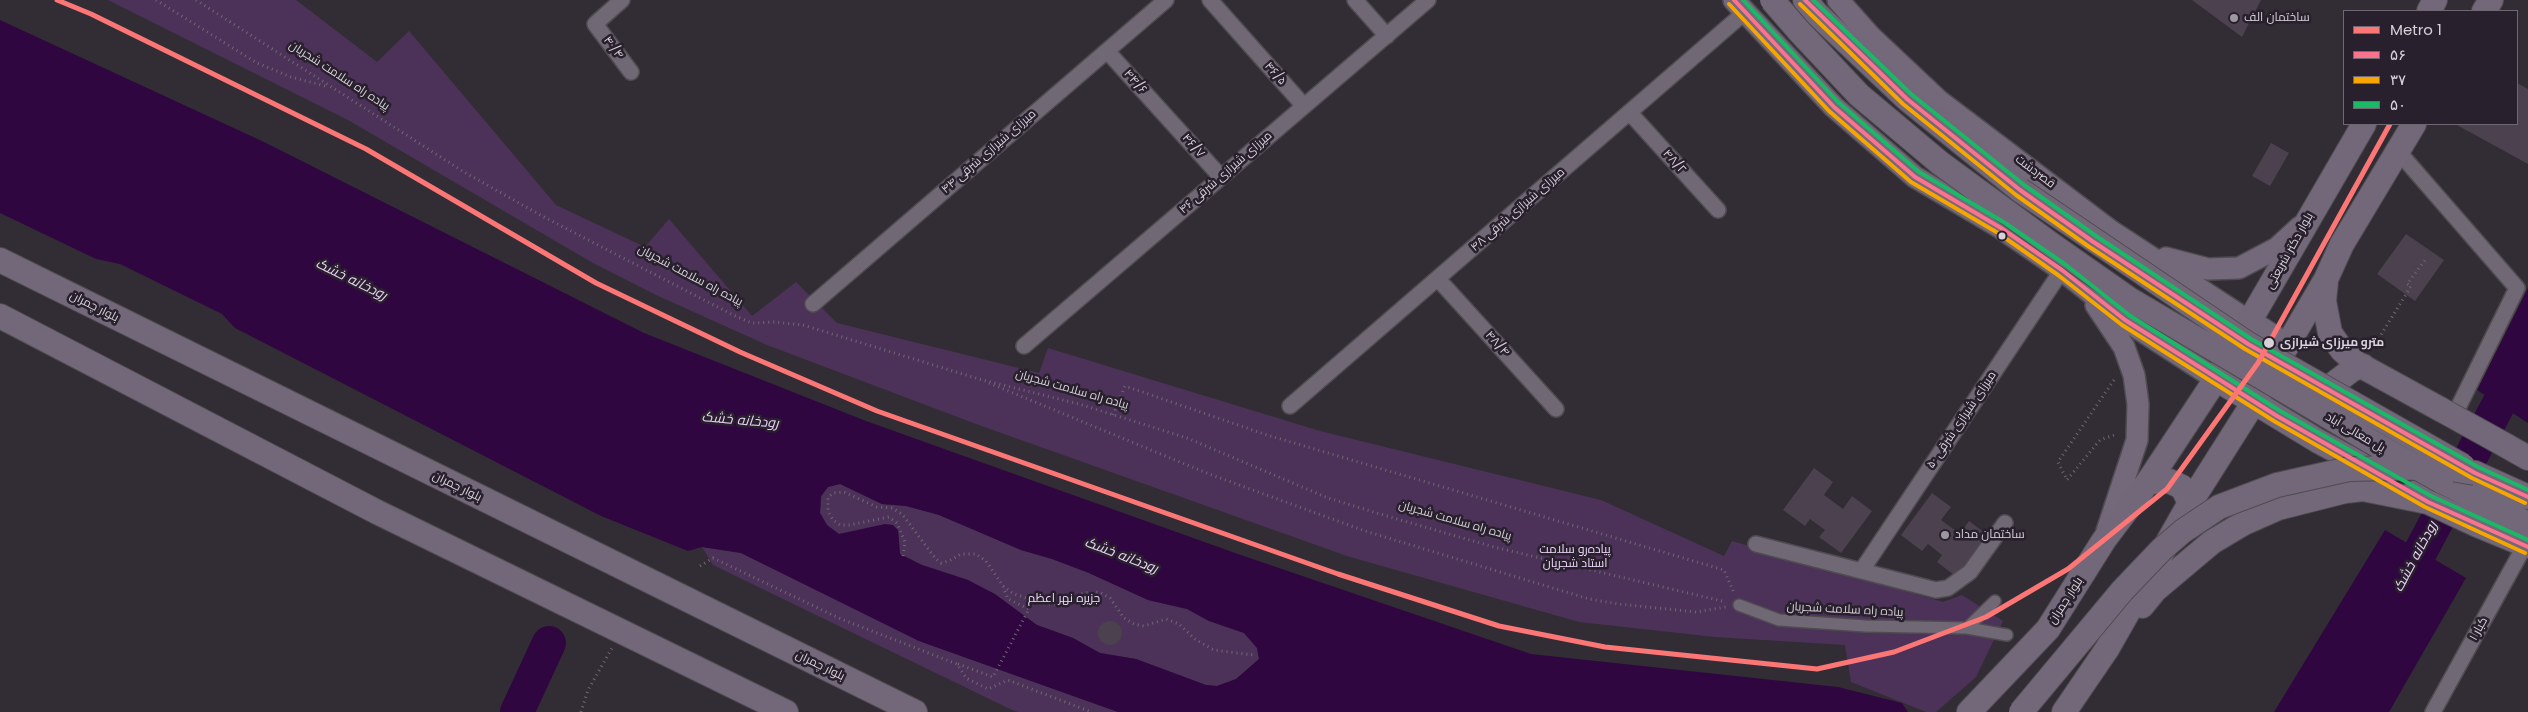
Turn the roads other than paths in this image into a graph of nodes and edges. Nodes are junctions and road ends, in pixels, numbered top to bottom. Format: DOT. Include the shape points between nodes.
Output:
graph roads {
  1 [pos="622,0"];
  2 [pos="1166,0"];
  3 [pos="1210,0"];
  4 [pos="1355,0"];
  5 [pos="1428,0"];
  6 [pos="1772,0"];
  7 [pos="1806,0"];
  8 [pos="1838,0"];
  9 [pos="1739,6"];
  10 [pos="1386,36"];
  11 [pos="1107,50"];
  12 [pos="632,72"];
  13 [pos="1304,106"];
  14 [pos="1164,114"];
  15 [pos="1630,114"];
  16 [pos="2363,125"];
  17 [pos="2413,125"];
  18 [pos="2397,150"];
  19 [pos="1221,177"];
  20 [pos="1718,210"];
  21 [pos="2307,220"];
  22 [pos="2144,251"];
  23 [pos="0,260"];
  24 [pos="2062,270"];
  25 [pos="1438,279"];
  26 [pos="2326,279"];
  27 [pos="2083,286"];
  28 [pos="2204,293"];
  29 [pos="813,304"];
  30 [pos="0,316"];
  31 [pos="2250,322"];
  32 [pos="1024,346"];
  33 [pos="2287,346"];
  34 [pos="2363,366"];
  35 [pos="2216,379"];
  36 [pos="2254,402"];
  37 [pos="1290,406"];
  38 [pos="1556,409"];
  39 [pos="2446,414"];
  40 [pos="2318,441"];
  41 [pos="2528,458"];
  42 [pos="2475,473"];
  43 [pos="2148,482"];
  44 [pos="2524,495"];
  45 [pos="2414,496"];
  46 [pos="2190,503"];
  47 [pos="2005,523"];
  48 [pos="2527,538"];
  49 [pos="2104,540"];
  50 [pos="1756,544"];
  51 [pos="1862,570"];
  52 [pos="1995,600"];
  53 [pos="1739,605"];
  54 [pos="1967,628"];
  55 [pos="2007,635"];
  56 [pos="2107,649"];
  57 [pos="786,712"];
  58 [pos="915,712"];
  59 [pos="1969,712"];
  60 [pos="2021,712"];
  61 [pos="2064,712"];
  62 [pos="2433,712"];
  1 -- 12 [label="street, ۴۰/۴" via="595,24"];
  2 -- 11 [label="street, ۴۴ میرزای شیرازی شرقی"];
  3 -- 13 [label="street, ۴۶/۵"];
  4 -- 10 [label="street"];
  5 -- 10 [label="street, ۴۶ میرزای شیرازی شرقی"];
  6 -- 48 [label="main road, پل معالی آباد, bridge" via="1859,94 1940,163 2052,245 2138,304 2441,481"];
  7 -- 42 [label="main road, پل معالی آباد, bridge" via="1907,99 2020,190 2248,344"];
  8 -- 22 [label="main road, قصردشت" via="1871,37 1938,100 2111,231"];
  9 -- 15 [label="street, ۴۸ میرزای شیرازی شرقی"];
  9 -- 24 [label="main road" via="1834,106 1915,178 2001,228"];
  10 -- 13 [label="street, ۴۶ میرزای شیرازی شرقی"];
  11 -- 14 [label="street, ۴۴/۶"];
  11 -- 29 [label="street, ۴۴ میرزای شیرازی شرقی"];
  13 -- 19 [label="street, ۴۶ میرزای شیرازی شرقی"];
  14 -- 19 [label="street, ۴۶/۷"];
  15 -- 20 [label="street, ۴۸/۲"];
  15 -- 25 [label="street, ۴۸ میرزای شیرازی شرقی"];
  16 -- 21 [label="main road, بلوار دکتر شریعتی"];
  17 -- 18 [label="main road"];
  18 -- 26 [label="main road" via="2342,244"];
  18 -- 39 [label="street" via="2517,288"];
  19 -- 32 [label="street, ۴۶ میرزای شیرازی شرقی"];
  21 -- 22 [label="main road" via="2277,248 2239,268 2208,269"];
  21 -- 31 [label="main road, بلوار دکتر شریعتی"];
  22 -- 28 [label="main road, قصردشت"];
  23 -- 58 [label="main road, بلوار چمران"];
  24 -- 27 [label="main road"];
  24 -- 51 [label="street, ۵۰ میرزای شیرازی شرقی"];
  25 -- 37 [label="street, ۴۸ میرزای شیرازی شرقی"];
  25 -- 38 [label="street, ۴۸/۴"];
  26 -- 33 [label="main road"];
  26 -- 34 [label="main road" via="2324,301 2330,333 2342,350"];
  27 -- 28 [label="main road" via="2108,295 2180,342 2189,342 2203,322"];
  27 -- 35 [label="main road" via="2125,320"];
  27 -- 49 [label="main road" via="2124,347 2134,375 2138,404 2137,440"];
  28 -- 31 [label="main road, قصردشت"];
  30 -- 57 [label="main road" via="377,512"];
  31 -- 33 [label="main road"];
  31 -- 35 [label="main road, بلوار دکتر شریعتی"];
  33 -- 36 [label="main road"];
  34 -- 39 [label="main road"];
  34 -- 40 [label="main road" via="2340,378 2326,395 2318,421"];
  35 -- 36 [label="main road"];
  35 -- 43 [label="main road, بلوار چمران"];
  36 -- 40 [label="main road"];
  36 -- 46 [label="main road"];
  39 -- 41 [label="main road, bridge"];
  40 -- 45 [label="main road"];
  42 -- 44 [label="main road"];
  42 -- 60 [label="main road, پل معالی آباد, bridge" via="2439,467 2349,469 2277,485 2219,507 2183,530 2122,591"];
  43 -- 46 [label="main road" via="2169,481 2182,487"];
  43 -- 49 [label="main road, بلوار چمران"];
  45 -- 48 [label="main road" via="2478,525"];
  45 -- 56 [label="main road" via="2362,489 2345,491 2278,508 2244,523 2212,542 2155,590"];
  46 -- 56 [label="main road"];
  47 -- 51 [label="street" via="1970,572 1948,588 1936,590"];
  48 -- 62 [label="street, ۱ کبار"];
  49 -- 59 [label="main road, بلوار چمران" via="2048,629"];
  50 -- 51 [label="street"];
  52 -- 54 [label="street"];
  53 -- 54 [label="street, پیاده راه سلامت شجریان" via="1779,620"];
  54 -- 55 [label="street, پیاده راه سلامت شجریان"];
  56 -- 61 [label="main road"];
}
